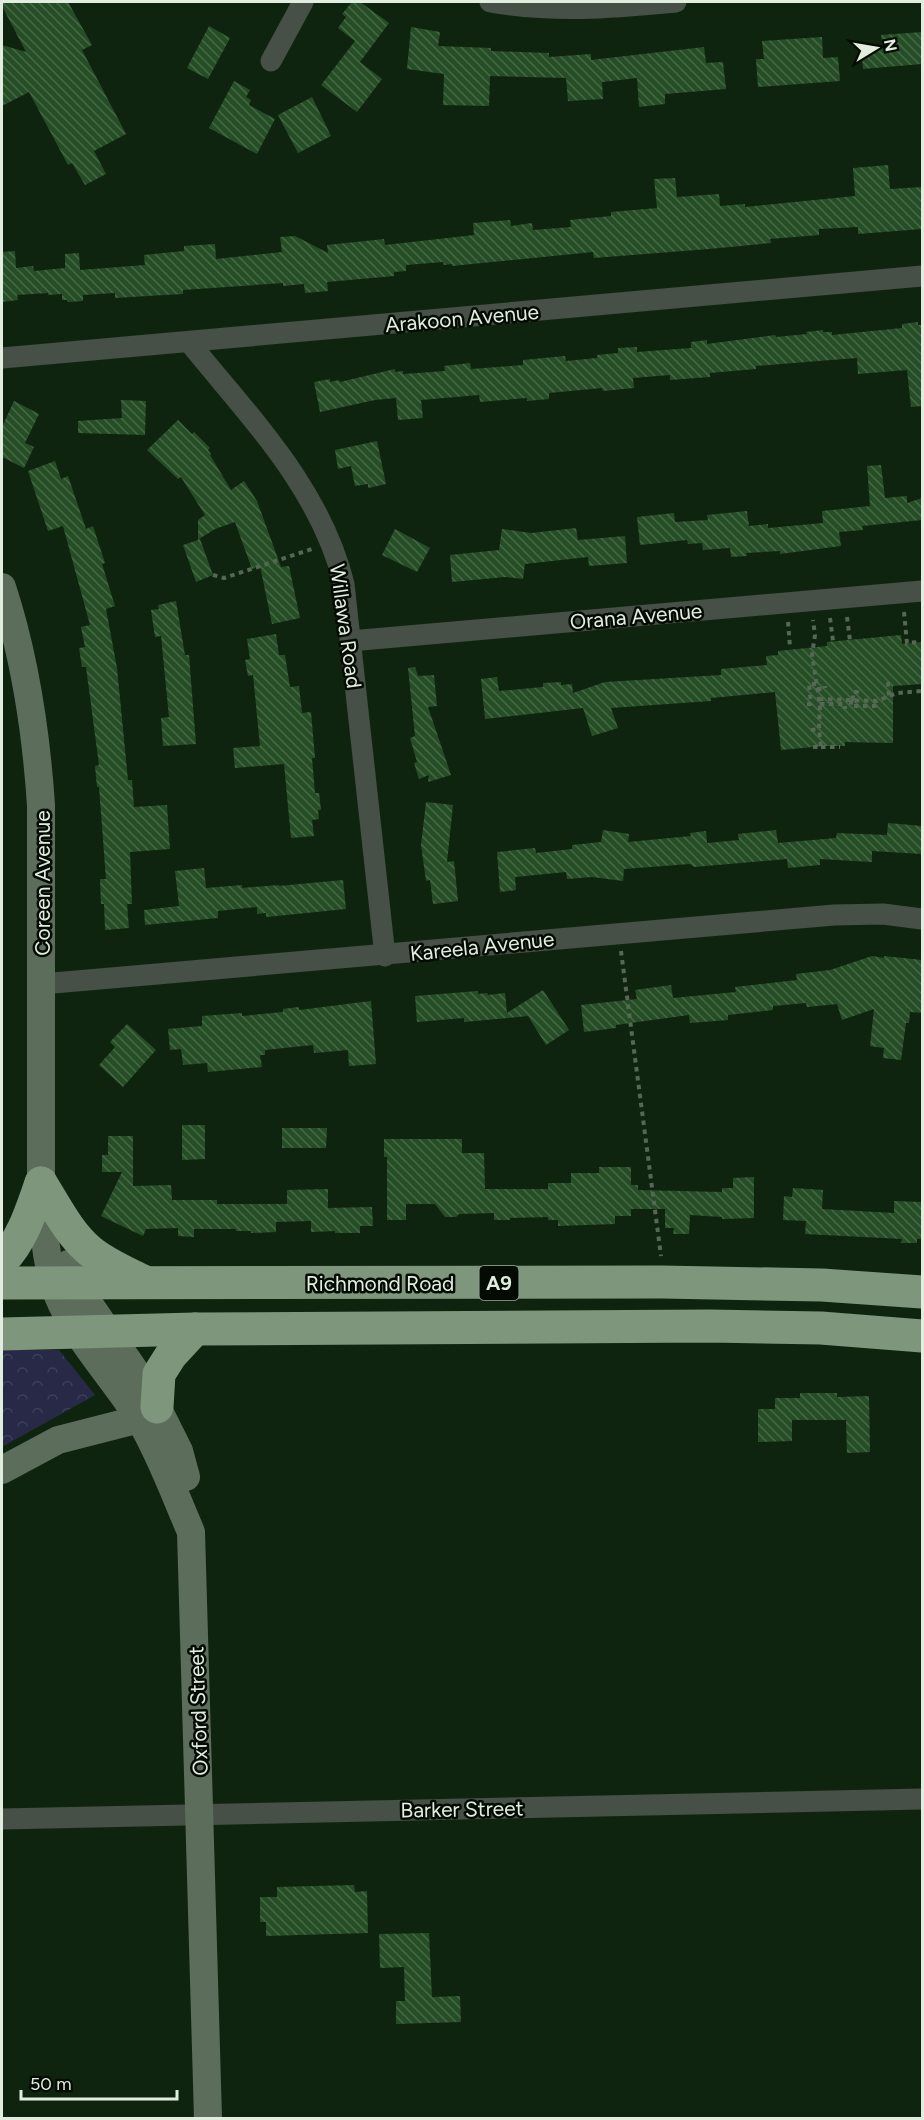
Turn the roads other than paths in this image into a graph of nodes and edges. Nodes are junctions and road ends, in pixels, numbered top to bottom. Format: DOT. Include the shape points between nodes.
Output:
graph roads {
  1 [pos="303,2"];
  2 [pos="490,2"];
  3 [pos="676,2"];
  4 [pos="271,61"];
  5 [pos="922,276"];
  6 [pos="189,342"];
  7 [pos="2,358"];
  8 [pos="2,587"];
  9 [pos="922,591"];
  10 [pos="351,641"];
  11 [pos="922,919"];
  12 [pos="385,956"];
  13 [pos="42,984"];
  14 [pos="41,1183"];
  15 [pos="2,1261"];
  16 [pos="64,1282"];
  17 [pos="146,1282"];
  18 [pos="2,1283"];
  19 [pos="922,1292"];
  20 [pos="195,1329"];
  21 [pos="93,1333"];
  22 [pos="2,1334"];
  23 [pos="922,1336"];
  24 [pos="148,1413"];
  25 [pos="2,1470"];
  26 [pos="191,1532"];
  27 [pos="922,1799"];
  28 [pos="200,1814"];
  29 [pos="2,1819"];
  30 [pos="208,2118"];
  1 -- 4 [label="street"];
  2 -- 3 [label="street" via="577,10"];
  5 -- 6 [label="street, Arakoon Avenue"];
  6 -- 7 [label="street, Arakoon Avenue"];
  6 -- 10 [label="street, Willawa Road" via="288,465 319,514 338,559"];
  8 -- 13 [label="street, Coreen Avenue" via="27,685 39,777"];
  9 -- 10 [label="street, Orana Avenue"];
  10 -- 12 [label="street, Willawa Road"];
  11 -- 12 [label="street, Kareela Avenue" via="834,915"];
  12 -- 13 [label="street, Kareela Avenue"];
  13 -- 14 [label="street, Coreen Avenue"];
  14 -- 15 [label="highway" via="23,1232"];
  14 -- 16 [label="street, Coreen Avenue" via="44,1240"];
  14 -- 17 [label="highway" via="89,1251"];
  16 -- 17 [label="highway, Richmond Road / A9"];
  16 -- 18 [label="highway, A9"];
  16 -- 21 [label="street, Coreen Avenue" via="63,1306"];
  17 -- 19 [label="highway, Richmond Road / A9" via="662,1282 822,1285"];
  20 -- 21 [label="highway, A9"];
  20 -- 23 [label="highway, A9" via="710,1326 821,1328"];
  20 -- 24 [label="highway" via="159,1374"];
  21 -- 22 [label="highway, A9"];
  21 -- 24 [label="street, Coreen Avenue"];
  24 -- 25 [label="street" via="58,1440"];
  24 -- 26 [label="street, Coreen Avenue" via="178,1451 185,1474"];
  26 -- 28 [label="street, Oxford Street"];
  27 -- 28 [label="street, Barker Street"];
  28 -- 29 [label="street, Barker Street"];
  28 -- 30 [label="street, Oxford Street"];
}
